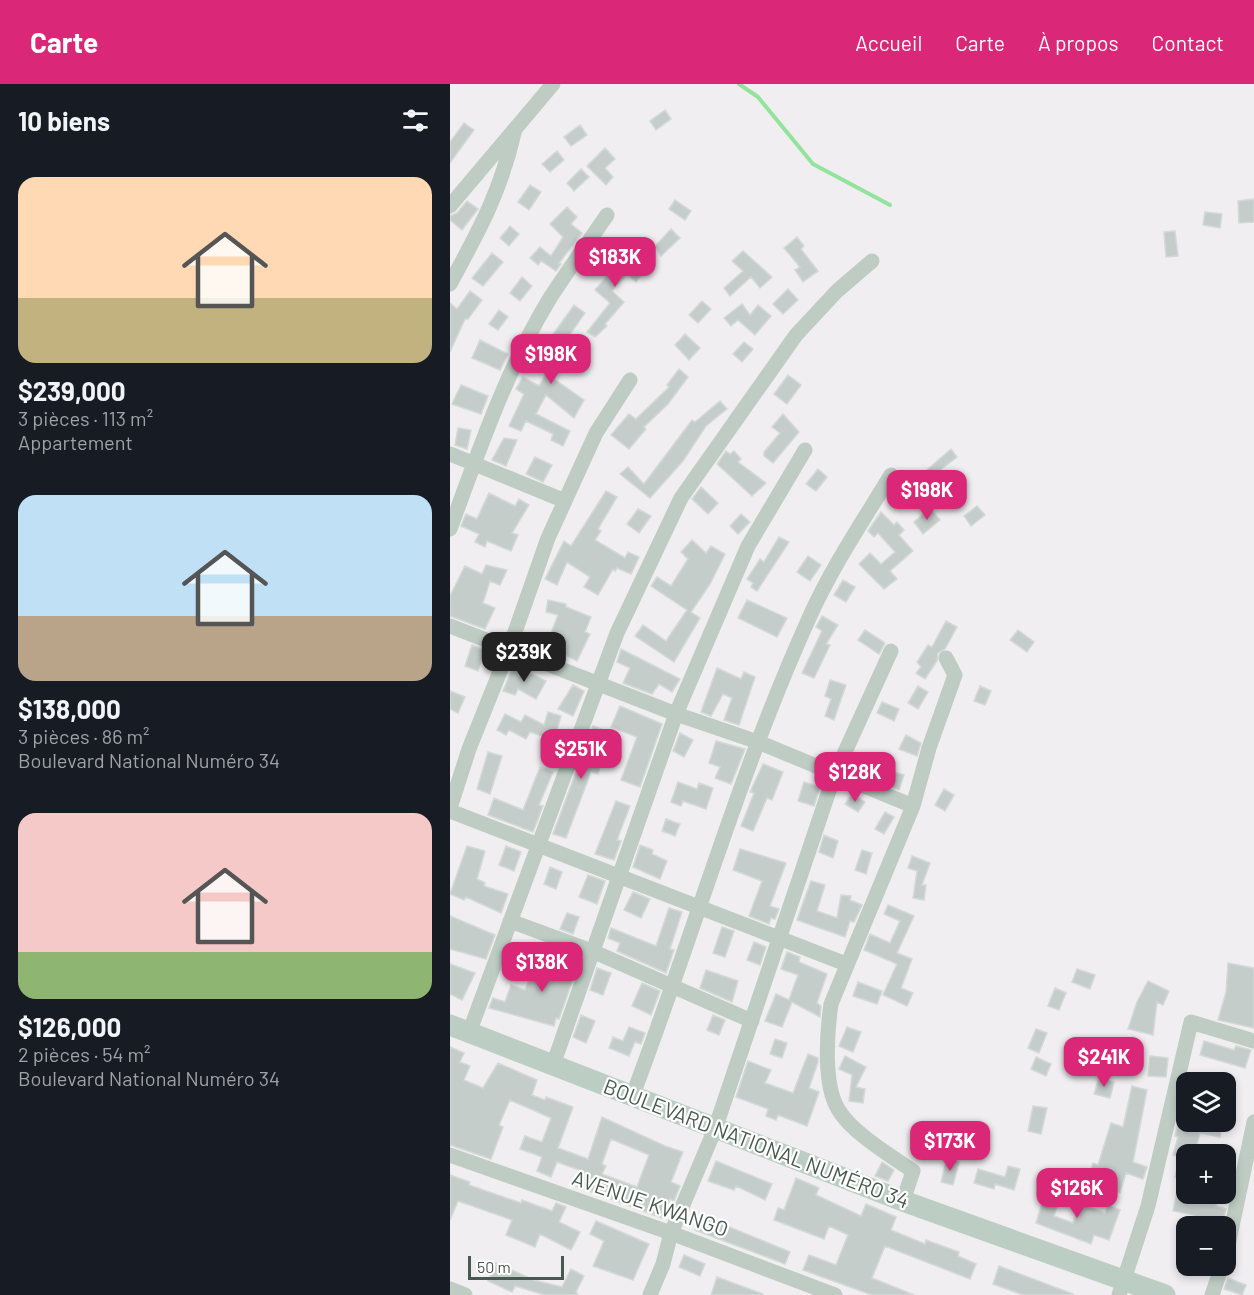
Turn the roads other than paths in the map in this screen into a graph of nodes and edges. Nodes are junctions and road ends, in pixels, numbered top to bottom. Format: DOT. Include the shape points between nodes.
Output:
graph roads {
  1 [pos="553,84"];
  2 [pos="515,129"];
  3 [pos="450,206"];
  4 [pos="607,215"];
  5 [pos="872,261"];
  6 [pos="450,284"];
  7 [pos="630,380"];
  8 [pos="806,450"];
  9 [pos="450,454"];
  10 [pos="474,465"];
  11 [pos="891,475"];
  12 [pos="565,501"];
  13 [pos="450,529"];
  14 [pos="450,626"];
  15 [pos="509,649"];
  16 [pos="891,651"];
  17 [pos="946,658"];
  18 [pos="598,682"];
  19 [pos="676,714"];
  20 [pos="758,742"];
  21 [pos="834,776"];
  22 [pos="913,806"];
  23 [pos="450,810"];
  24 [pos="540,845"];
  25 [pos="620,875"];
  26 [pos="701,906"];
  27 [pos="510,921"];
  28 [pos="780,940"];
  29 [pos="592,951"];
  30 [pos="846,964"];
  31 [pos="674,988"];
  32 [pos="752,1021"];
  33 [pos="460,1029"];
  34 [pos="1254,1041"];
  35 [pos="553,1065"];
  36 [pos="632,1096"];
  37 [pos="1254,1122"];
  38 [pos="715,1129"];
  39 [pos="450,1155"];
  40 [pos="903,1201"];
  41 [pos="1234,1216"];
  42 [pos="671,1233"];
  43 [pos="1219,1276"];
  44 [pos="1121,1287"];
  45 [pos="450,1289"];
  46 [pos="465,1295"];
  47 [pos="650,1295"];
  48 [pos="834,1295"];
  49 [pos="1165,1295"];
  50 [pos="1212,1295"];
  1 -- 2 [label="street"];
  2 -- 3 [label="street"];
  2 -- 6 [label="street" via="503,179 490,211"];
  4 -- 10 [label="street" via="550,299 522,351"];
  5 -- 18 [label="street" via="796,335 681,498"];
  7 -- 12 [label="street" via="596,433"];
  8 -- 19 [label="street" via="748,546"];
  9 -- 10 [label="street"];
  10 -- 12 [label="street"];
  10 -- 13 [label="street"];
  11 -- 20 [label="street" via="810,615"];
  12 -- 15 [label="street"];
  14 -- 15 [label="street"];
  15 -- 18 [label="street"];
  15 -- 23 [label="street" via="469,749"];
  16 -- 21 [label="street"];
  17 -- 22 [label="street" via="955,675"];
  18 -- 19 [label="street"];
  18 -- 24 [label="street"];
  19 -- 20 [label="street"];
  19 -- 25 [label="street"];
  20 -- 21 [label="street"];
  20 -- 26 [label="street"];
  21 -- 22 [label="street"];
  21 -- 28 [label="street"];
  22 -- 30 [label="street"];
  23 -- 24 [label="street"];
  24 -- 25 [label="street"];
  24 -- 27 [label="street"];
  25 -- 26 [label="street"];
  25 -- 29 [label="street"];
  26 -- 28 [label="street"];
  26 -- 31 [label="street"];
  27 -- 29 [label="street"];
  27 -- 33 [label="street"];
  28 -- 30 [label="street"];
  28 -- 32 [label="street"];
  29 -- 31 [label="street"];
  29 -- 35 [label="street"];
  30 -- 40 [label="street" via="831,1004 826,1034 833,1099 838,1111 853,1126 913,1172"];
  31 -- 32 [label="street"];
  31 -- 36 [label="street"];
  32 -- 38 [label="street"];
  33 -- 35 [label="main road, BOULEVARD NATIONAL NUMÉRO 34"];
  34 -- 44 [label="street" via="1191,1022 1148,1206"];
  35 -- 36 [label="main road, BOULEVARD NATIONAL NUMÉRO 34"];
  36 -- 38 [label="main road, BOULEVARD NATIONAL NUMÉRO 34"];
  37 -- 41 [label="street"];
  38 -- 40 [label="main road, BOULEVARD NATIONAL NUMÉRO 34"];
  38 -- 42 [label="street"];
  39 -- 42 [label="street, AVENUE KWANGO"];
  40 -- 44 [label="main road, BOULEVARD NATIONAL NUMÉRO 34"];
  42 -- 47 [label="street"];
  42 -- 48 [label="street, AVENUE KWANGO"];
  43 -- 50 [label="street"];
  44 -- 49 [label="main road, BOULEVARD NATIONAL NUMÉRO 34"];
  45 -- 46 [label="street"];
}
